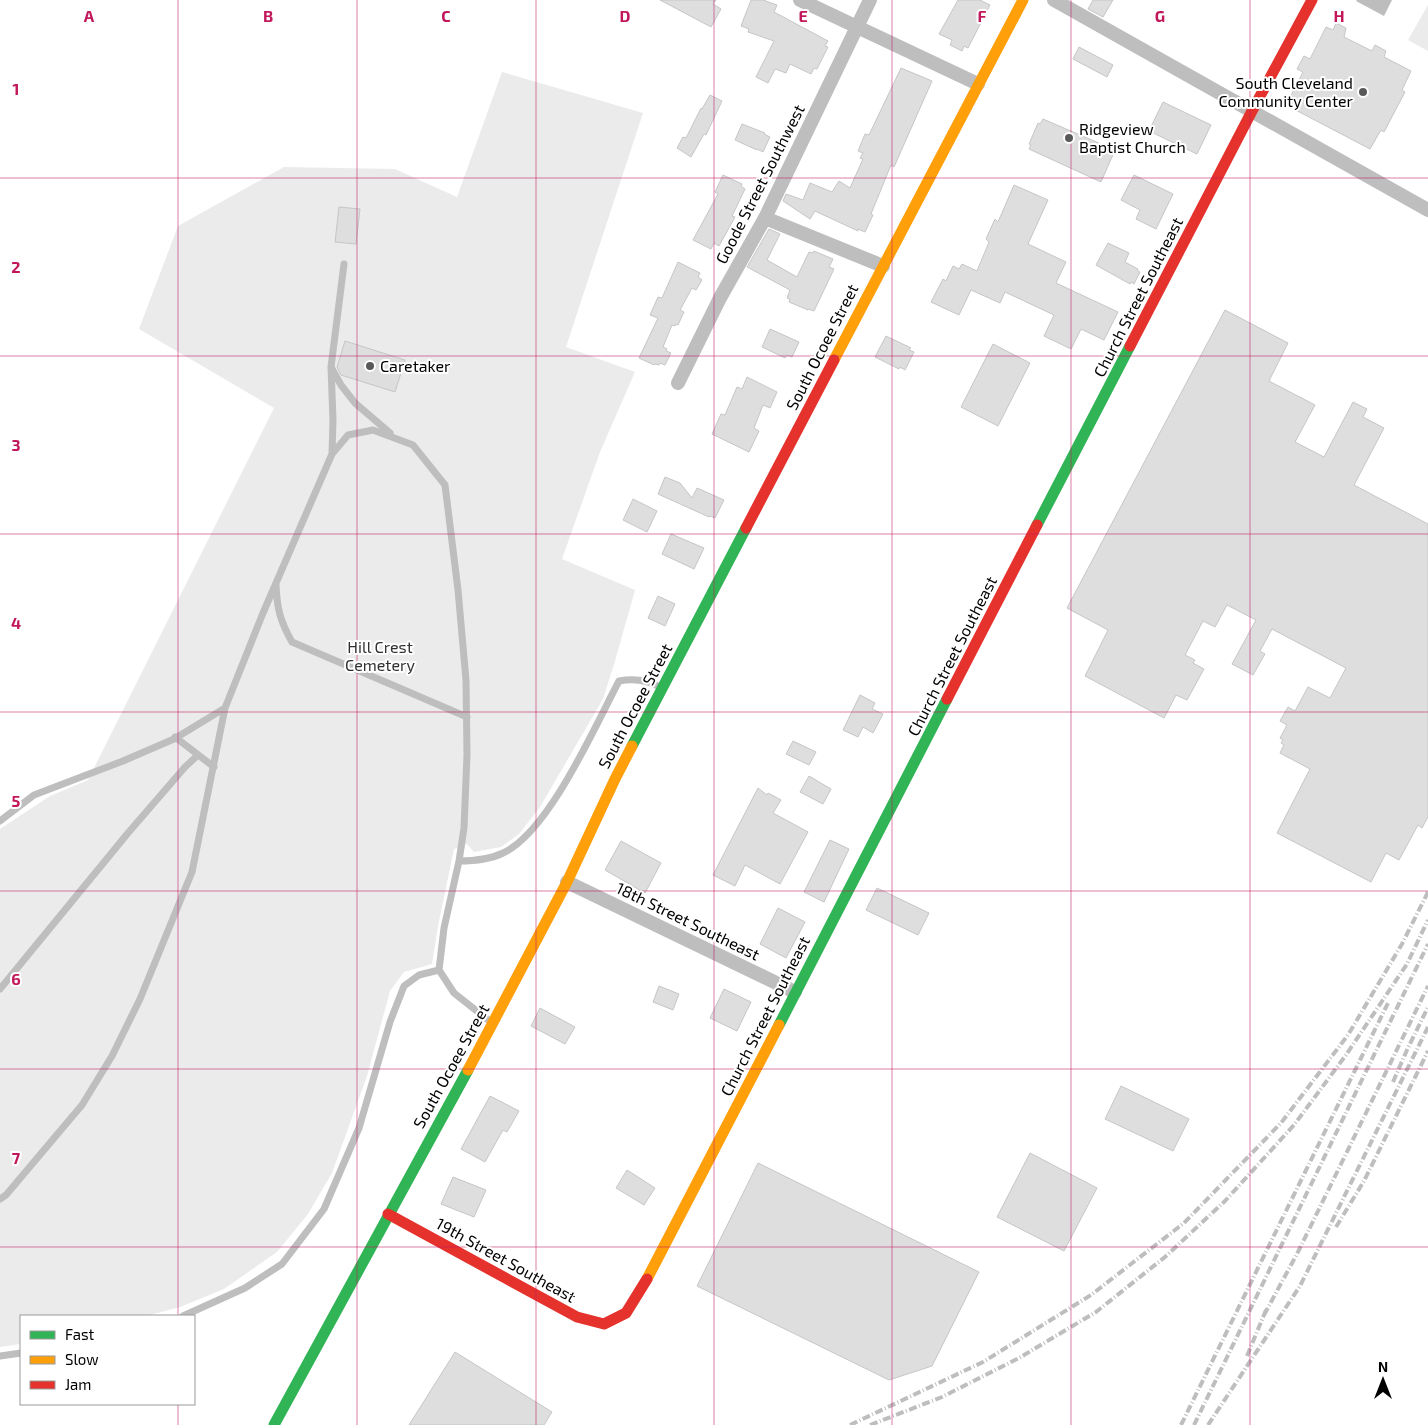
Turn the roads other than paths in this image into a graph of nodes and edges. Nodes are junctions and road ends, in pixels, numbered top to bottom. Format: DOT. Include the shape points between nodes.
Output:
graph roads {
  1 [pos="800,0"];
  2 [pos="870,0"];
  3 [pos="1024,0"];
  4 [pos="1054,0"];
  5 [pos="1312,0"];
  6 [pos="858,27"];
  7 [pos="978,84"];
  8 [pos="1252,111"];
  9 [pos="1428,210"];
  10 [pos="766,218"];
  11 [pos="344,264"];
  12 [pos="883,266"];
  13 [pos="331,367"];
  14 [pos="678,383"];
  15 [pos="396,438"];
  16 [pos="332,454"];
  17 [pos="276,582"];
  18 [pos="662,688"];
  19 [pos="224,708"];
  20 [pos="466,717"];
  21 [pos="175,738"];
  22 [pos="198,755"];
  23 [pos="214,767"];
  24 [pos="0,821"];
  25 [pos="459,861"];
  26 [pos="567,882"];
  27 [pos="439,970"];
  28 [pos="0,989"];
  29 [pos="795,992"];
  30 [pos="494,1024"];
  31 [pos="0,1199"];
  32 [pos="388,1214"];
  33 [pos="185,1315"];
  34 [pos="612,1321"];
  35 [pos="20,1354"];
  36 [pos="0,1356"];
  37 [pos="274,1425"];
  1 -- 6 [label="street"];
  2 -- 6 [label="street, Goode Street Southwest"];
  3 -- 7 [label="street, South Ocoee Street"];
  4 -- 8 [label="street"];
  5 -- 8 [label="street, Church Street Southeast"];
  6 -- 7 [label="street"];
  6 -- 10 [label="street, Goode Street Southwest"];
  7 -- 12 [label="street, South Ocoee Street"];
  8 -- 9 [label="street"];
  8 -- 29 [label="street, Church Street Southeast"];
  10 -- 12 [label="street"];
  10 -- 14 [label="street, Goode Street Southwest" via="720,298"];
  11 -- 13 [label="lane"];
  12 -- 18 [label="street, South Ocoee Street"];
  13 -- 15 [label="lane" via="354,403"];
  13 -- 16 [label="lane"];
  15 -- 16 [label="lane" via="374,430 348,435"];
  15 -- 20 [label="lane" via="413,445 445,485 458,590"];
  16 -- 17 [label="lane"];
  17 -- 19 [label="lane"];
  17 -- 20 [label="lane" via="277,607 292,642"];
  18 -- 25 [label="lane" via="652,682 619,681 568,777 525,837 504,853 480,861"];
  18 -- 26 [label="street, South Ocoee Street"];
  19 -- 21 [label="lane"];
  19 -- 23 [label="lane"];
  20 -- 25 [label="lane" via="466,792"];
  21 -- 22 [label="lane"];
  21 -- 24 [label="lane" via="34,795"];
  22 -- 23 [label="lane"];
  22 -- 28 [label="lane" via="184,767"];
  23 -- 31 [label="lane" via="192,872 140,999 112,1056 82,1105"];
  25 -- 27 [label="lane" via="444,928"];
  26 -- 29 [label="street, 18th Street Southeast"];
  26 -- 30 [label="street, South Ocoee Street"];
  27 -- 30 [label="lane" via="454,993"];
  27 -- 33 [label="lane" via="419,975 404,986 359,1128 324,1209 282,1264 245,1288"];
  29 -- 34 [label="street, Church Street Southeast" via="644,1285 626,1313"];
  30 -- 32 [label="street, South Ocoee Street"];
  32 -- 34 [label="street, 19th Street Southeast" via="577,1316 604,1324"];
  32 -- 37 [label="street, South Ocoee Street"];
  35 -- 36 [label="lane"];
}
